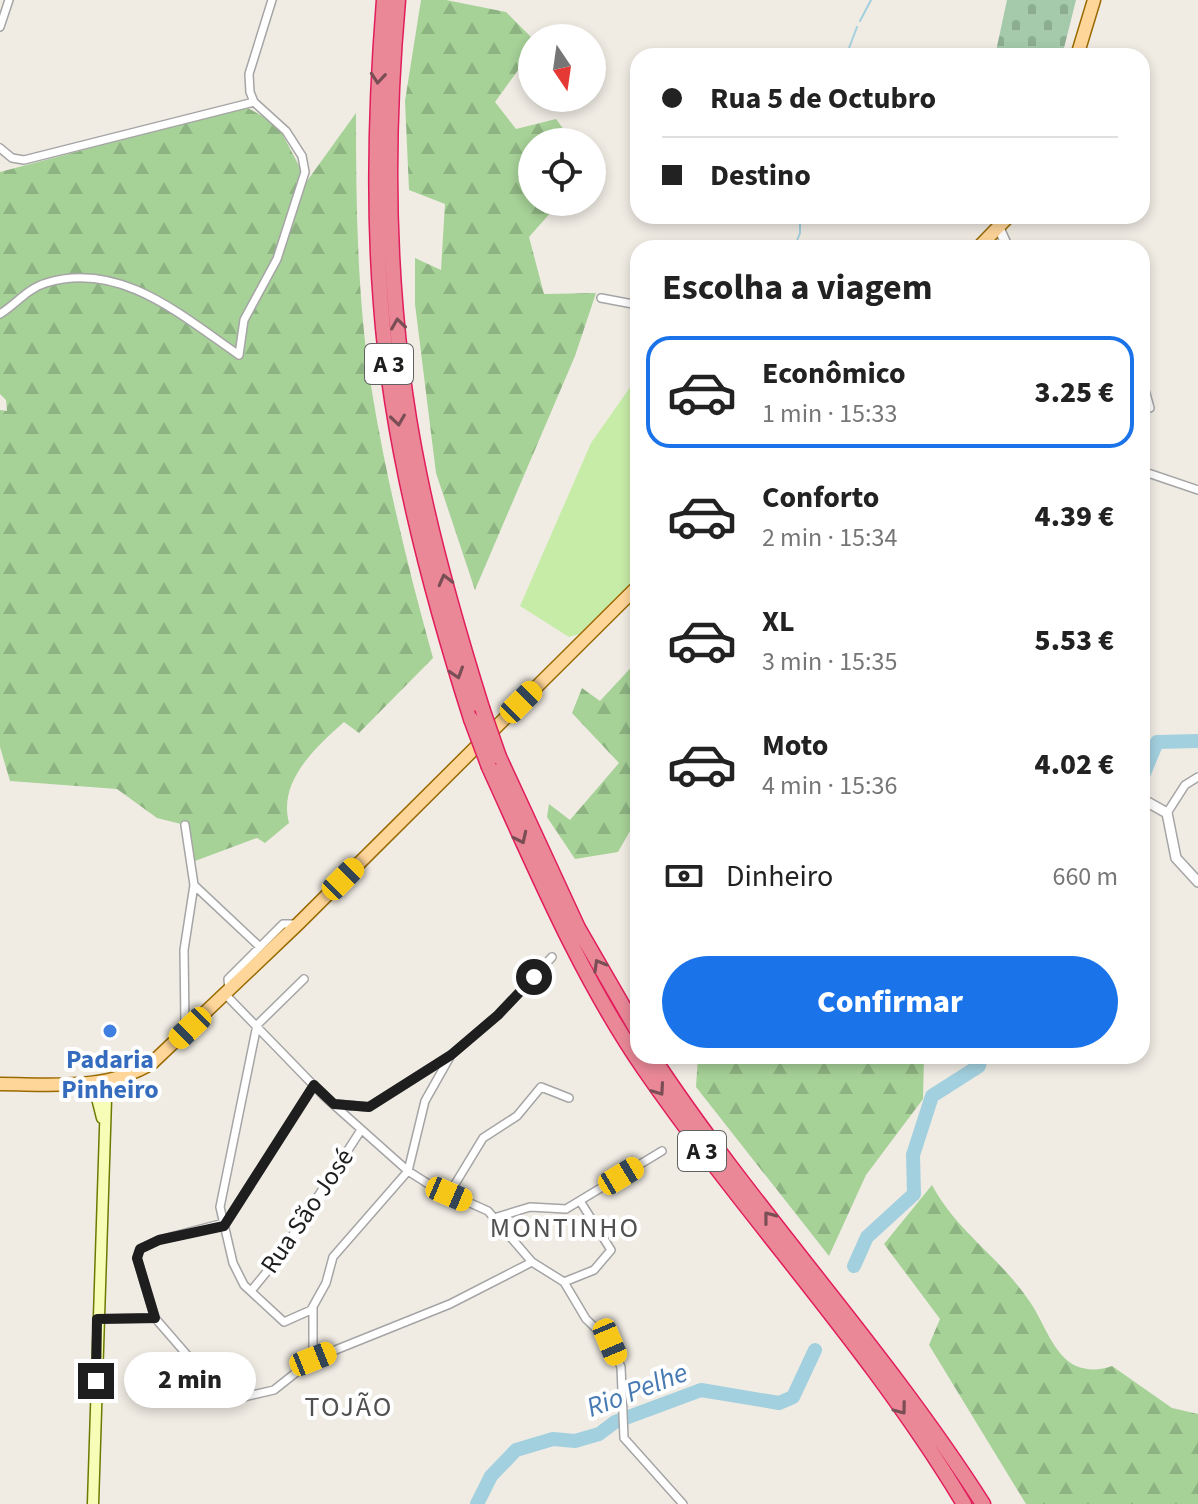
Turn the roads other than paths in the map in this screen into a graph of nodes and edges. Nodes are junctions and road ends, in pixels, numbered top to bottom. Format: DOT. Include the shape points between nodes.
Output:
graph roads {
  1 [pos="9,0"];
  2 [pos="272,0"];
  3 [pos="384,0"];
  4 [pos="398,0"];
  5 [pos="1094,0"];
  6 [pos="0,27"];
  7 [pos="1079,48"];
  8 [pos="254,102"];
  9 [pos="0,148"];
  10 [pos="1002,224"];
  11 [pos="999,228"];
  12 [pos="986,240"];
  13 [pos="1004,240"];
  14 [pos="601,298"];
  15 [pos="630,303"];
  16 [pos="0,314"];
  17 [pos="1150,474"];
  18 [pos="1198,490"];
  19 [pos="630,594"];
  20 [pos="477,714"];
  21 [pos="494,762"];
  22 [pos="1198,777"];
  23 [pos="1150,803"];
  24 [pos="1167,813"];
  25 [pos="185,825"];
  26 [pos="1198,882"];
  27 [pos="194,885"];
  28 [pos="298,924"];
  29 [pos="260,947"];
  30 [pos="552,957"];
  31 [pos="304,979"];
  32 [pos="227,992"];
  33 [pos="630,1018"];
  34 [pos="257,1025"];
  35 [pos="190,1028"];
  36 [pos="630,1045"];
  37 [pos="451,1055"];
  38 [pos="641,1064"];
  39 [pos="658,1064"];
  40 [pos="134,1073"];
  41 [pos="100,1082"];
  42 [pos="0,1084"];
  43 [pos="75,1084"];
  44 [pos="314,1085"];
  45 [pos="569,1098"];
  46 [pos="102,1102"];
  47 [pos="334,1104"];
  48 [pos="361,1130"];
  49 [pos="662,1151"];
  50 [pos="408,1171"];
  51 [pos="449,1194"];
  52 [pos="580,1201"];
  53 [pos="494,1218"];
  54 [pos="224,1224"];
  55 [pos="532,1262"];
  56 [pos="564,1282"];
  57 [pos="251,1291"];
  58 [pos="313,1306"];
  59 [pos="155,1318"];
  60 [pos="97,1319"];
  61 [pos="313,1359"];
  62 [pos="93,1504"];
  63 [pos="683,1504"];
  64 [pos="964,1504"];
  65 [pos="983,1504"];
  1 -- 6 [label="street"];
  2 -- 8 [label="street" via="249,74"];
  3 -- 20 [label="highway, A 3, one-way" via="375,104 381,305 405,473 438,616"];
  20 -- 4 [label="highway, A 3, one-way" via="418,472 395,305 389,103"];
  5 -- 7 [label="main road"];
  8 -- 9 [label="street" via="24,160"];
  8 -- 16 [label="street" via="281,125 306,167 277,259 244,320 239,355 118,281 45,283"];
  10 -- 11 [label="main road"];
  11 -- 12 [label="main road"];
  11 -- 13 [label="street"];
  14 -- 15 [label="street"];
  17 -- 18 [label="street"];
  19 -- 28 [label="main road"];
  20 -- 21 [label="highway, A 3, bridge"];
  33 -- 21 [label="highway, A 3, one-way"];
  21 -- 36 [label="highway, A 3, one-way" via="565,933"];
  22 -- 24 [label="street" via="1185,785"];
  23 -- 24 [label="street"];
  24 -- 26 [label="street" via="1176,858"];
  25 -- 27 [label="street"];
  27 -- 29 [label="street"];
  27 -- 35 [label="street" via="184,950 185,1023"];
  28 -- 29 [label="street" via="283,924"];
  28 -- 32 [label="main road"];
  29 -- 32 [label="street" via="228,979"];
  30 -- 37 [label="street" via="498,1015"];
  31 -- 34 [label="street"];
  32 -- 34 [label="street"];
  32 -- 35 [label="main road"];
  34 -- 44 [label="street"];
  34 -- 54 [label="street" via="220,1207"];
  35 -- 40 [label="main road"];
  37 -- 47 [label="street" via="369,1107"];
  37 -- 50 [label="street" via="425,1101"];
  38 -- 64 [label="highway, A 3, one-way" via="734,1195 926,1443"];
  65 -- 39 [label="highway, A 3, one-way" via="947,1448 745,1187"];
  40 -- 41 [label="main road"];
  40 -- 46 [label="main road"];
  41 -- 43 [label="main road"];
  41 -- 46 [label="main road"];
  42 -- 43 [label="main road"];
  43 -- 46 [label="main road"];
  44 -- 47 [label="street"];
  44 -- 54 [label="street"];
  45 -- 51 [label="street" via="541,1087 517,1116 483,1138"];
  46 -- 60 [label="main road"];
  47 -- 48 [label="street"];
  48 -- 50 [label="street"];
  48 -- 57 [label="street, Rua São José"];
  49 -- 52 [label="street"];
  50 -- 51 [label="street"];
  50 -- 58 [label="street" via="333,1257"];
  51 -- 53 [label="street"];
  52 -- 53 [label="street" via="566,1209 530,1207"];
  52 -- 56 [label="street" via="611,1250 594,1270"];
  53 -- 55 [label="street"];
  54 -- 57 [label="street" via="233,1263"];
  54 -- 59 [label="street" via="140,1249 137,1258"];
  55 -- 56 [label="street"];
  55 -- 61 [label="street" via="450,1304"];
  56 -- 63 [label="street" via="586,1319 610,1342 621,1367 624,1438"];
  57 -- 58 [label="street" via="284,1322"];
  58 -- 61 [label="street"];
  59 -- 60 [label="street"];
  59 -- 61 [label="street" via="227,1401 274,1390"];
  60 -- 62 [label="main road"];
}
